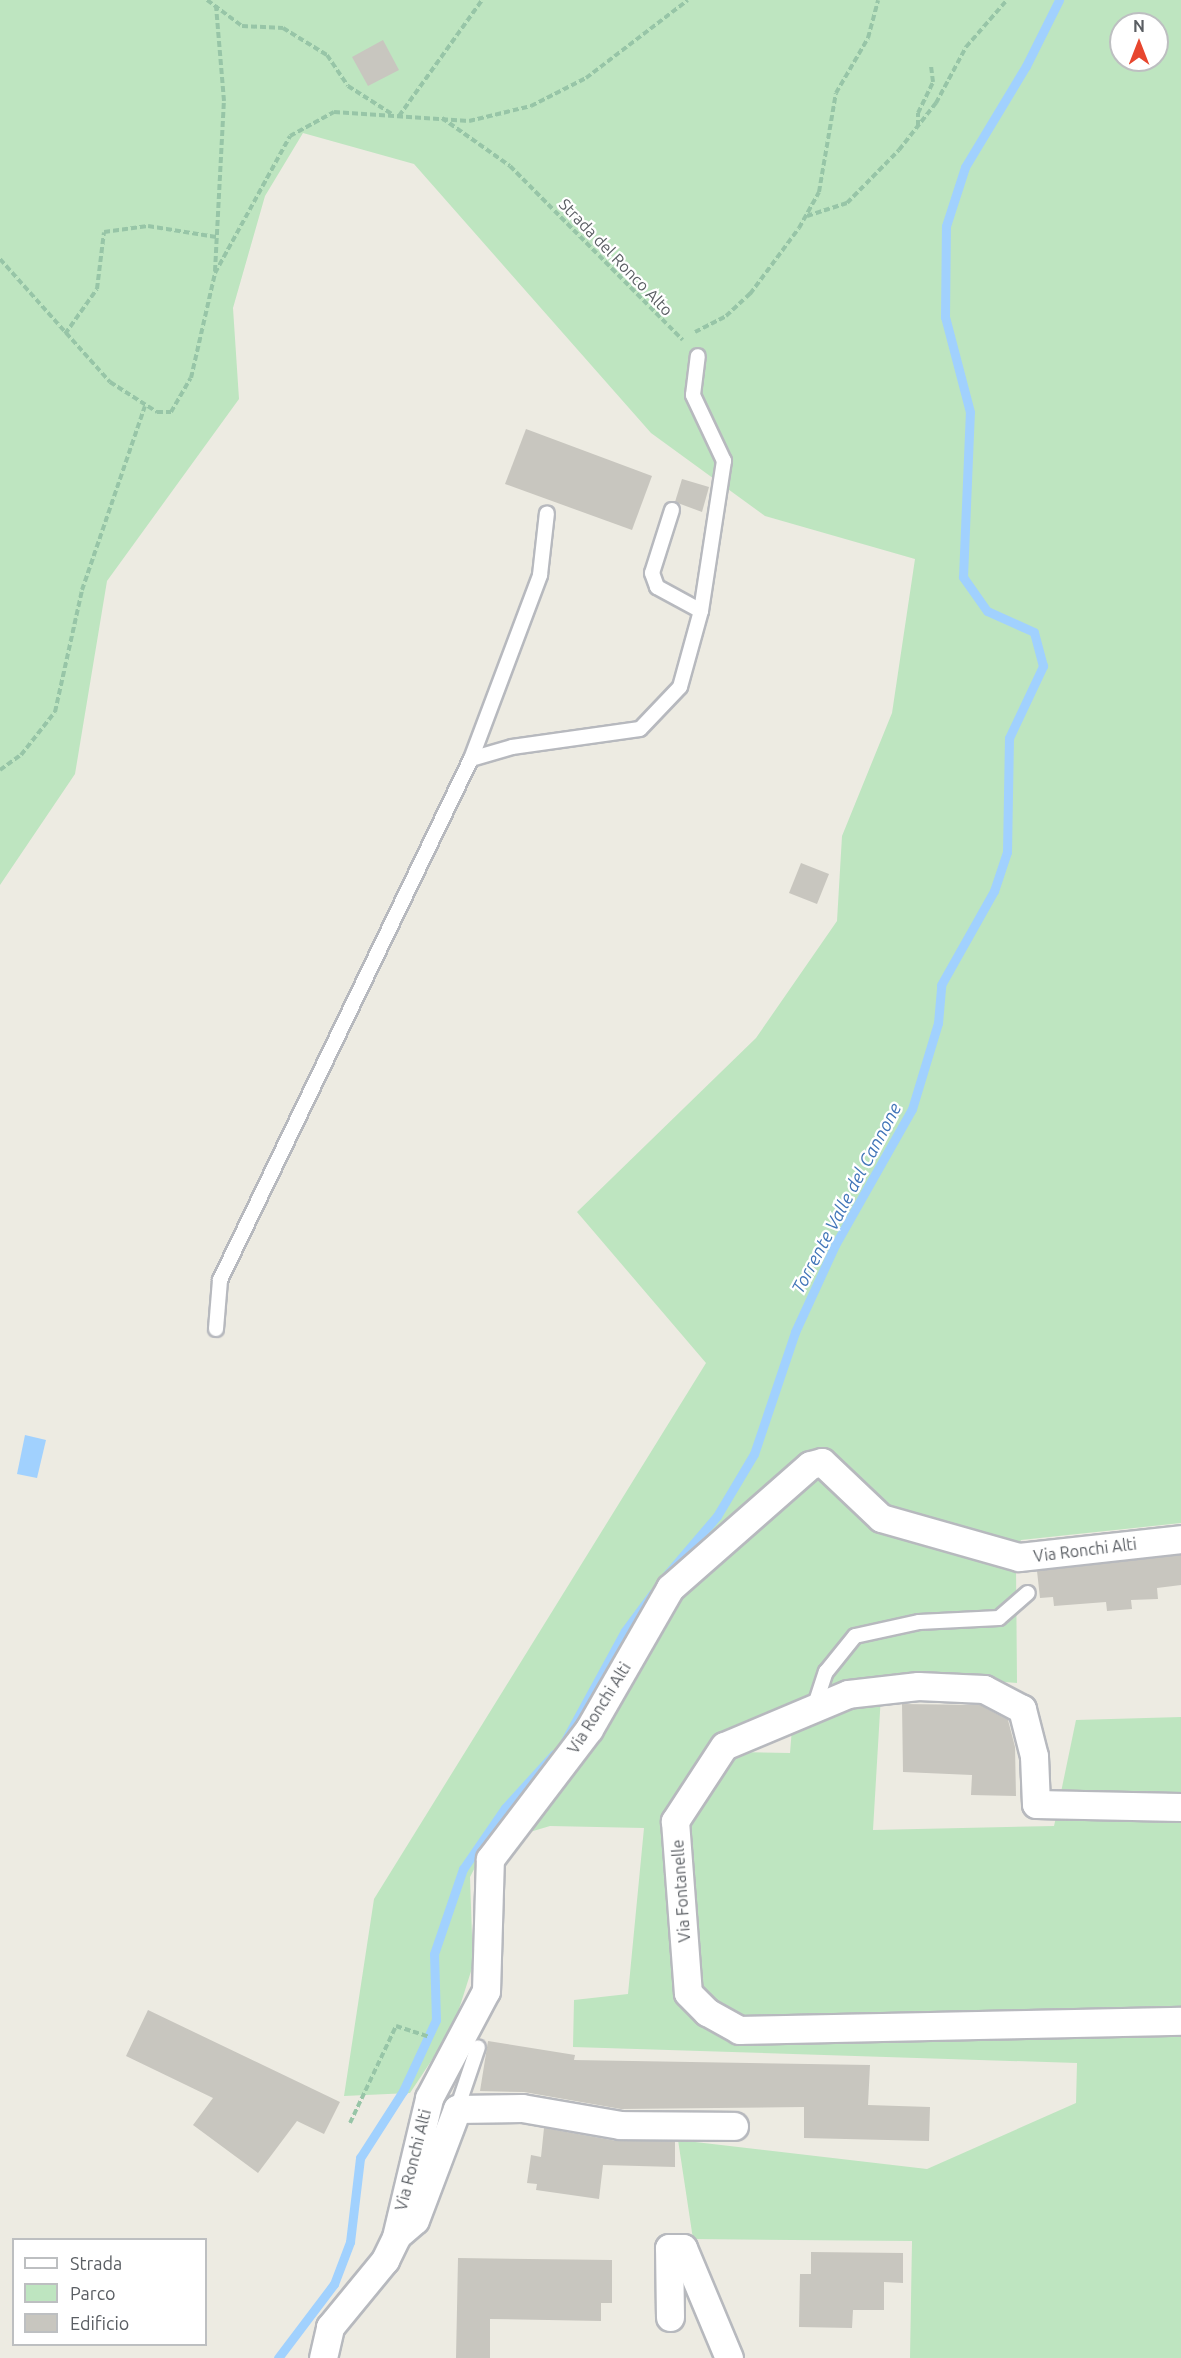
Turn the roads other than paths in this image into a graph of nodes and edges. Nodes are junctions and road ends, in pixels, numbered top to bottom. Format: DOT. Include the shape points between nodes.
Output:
graph roads {
  1 [pos="699,356"];
  2 [pos="672,510"];
  3 [pos="547,513"];
  4 [pos="701,612"];
  5 [pos="471,759"];
  6 [pos="216,1329"];
  7 [pos="1181,1539"];
  8 [pos="1028,1593"];
  9 [pos="814,1708"];
  10 [pos="1181,1807"];
  11 [pos="1181,2021"];
  12 [pos="478,2047"];
  13 [pos="457,2109"];
  14 [pos="734,2126"];
  15 [pos="396,2237"];
  16 [pos="670,2317"];
  17 [pos="323,2358"];
  18 [pos="729,2358"];
  1 -- 4 [label="lane" via="693,394 723,461"];
  2 -- 4 [label="lane" via="652,573 657,587"];
  3 -- 5 [label="lane" via="540,575"];
  4 -- 5 [label="lane" via="680,687 640,729 512,747"];
  5 -- 6 [label="lane" via="220,1280"];
  7 -- 15 [label="street, Via Ronchi Alti" via="1019,1557 881,1518 822,1462 810,1465 670,1588 589,1729 490,1859 486,1991 429,2098"];
  8 -- 9 [label="lane" via="999,1618 918,1622 855,1636 826,1672"];
  9 -- 10 [label="street, Via Fontanelle" via="848,1694 918,1686 984,1689 1022,1709 1034,1756 1036,1804"];
  9 -- 11 [label="street, Via Fontanelle" via="724,1746 675,1821 688,1993 707,2012 739,2030"];
  12 -- 13 [label="lane"];
  13 -- 14 [label="street" via="522,2108 621,2125"];
  13 -- 15 [label="street" via="415,2220"];
  15 -- 17 [label="street, Via Ronchi Alti" via="385,2260 330,2327"];
  16 -- 18 [label="street" via="669,2248 683,2248"];
}
